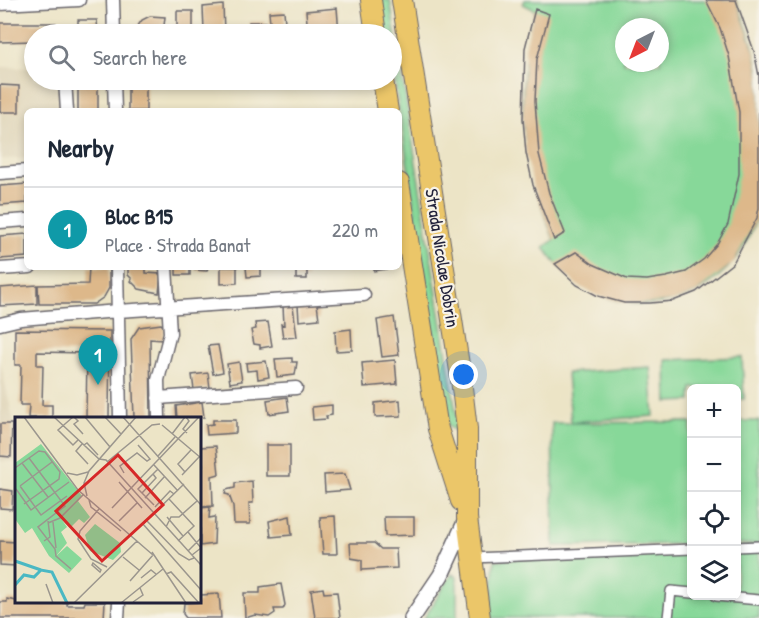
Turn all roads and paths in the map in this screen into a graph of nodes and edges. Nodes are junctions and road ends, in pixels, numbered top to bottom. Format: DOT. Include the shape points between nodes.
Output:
graph roads {
  1 [pos="79,0"];
  2 [pos="113,0"];
  3 [pos="371,0"];
  4 [pos="402,0"];
  5 [pos="0,4"];
  6 [pos="114,24"];
  7 [pos="375,24"];
  8 [pos="66,90"];
  9 [pos="114,90"];
  10 [pos="385,90"];
  11 [pos="67,108"];
  12 [pos="115,108"];
  13 [pos="388,108"];
  14 [pos="24,171"];
  15 [pos="0,173"];
  16 [pos="402,202"];
  17 [pos="24,220"];
  18 [pos="0,222"];
  19 [pos="24,267"];
  20 [pos="0,268"];
  21 [pos="117,270"];
  22 [pos="166,270"];
  23 [pos="364,295"];
  24 [pos="167,308"];
  25 [pos="118,311"];
  26 [pos="0,324"];
  27 [pos="296,388"];
  28 [pos="158,398"];
  29 [pos="120,417"];
  30 [pos="159,417"];
  31 [pos="438,429"];
  32 [pos="467,429"];
  33 [pos="467,518"];
  34 [pos="759,546"];
  35 [pos="741,547"];
  36 [pos="687,549"];
  37 [pos="472,558"];
  38 [pos="687,593"];
  39 [pos="741,598"];
  40 [pos="759,600"];
  41 [pos="119,603"];
  42 [pos="118,618"];
  43 [pos="412,618"];
  44 [pos="480,618"];
  45 [pos="668,618"];
  1 -- 5 [label="street"];
  2 -- 6 [label="street"];
  3 -- 7 [label="main road"];
  4 -- 32 [label="main road, Strada Nicolae Dobrin"];
  8 -- 11 [label="street"];
  9 -- 12 [label="street"];
  10 -- 13 [label="main road"];
  14 -- 15 [label="street"];
  16 -- 31 [label="main road, Strada Nicolae Dobrin"];
  17 -- 18 [label="street"];
  19 -- 20 [label="street"];
  21 -- 25 [label="street"];
  22 -- 24 [label="street"];
  23 -- 24 [label="street"];
  24 -- 25 [label="street"];
  24 -- 28 [label="street" via="170,333 158,380"];
  25 -- 26 [label="street"];
  25 -- 29 [label="street"];
  27 -- 28 [label="street"];
  28 -- 30 [label="street"];
  31 -- 32 [label="main road" via="448,436"];
  31 -- 33 [label="main road, Strada Nicolae Dobrin"];
  32 -- 33 [label="main road, Strada Nicolae Dobrin"];
  33 -- 37 [label="main road, Strada Nicolae Dobrin"];
  33 -- 43 [label="street" via="441,575"];
  34 -- 35 [label="street"];
  36 -- 37 [label="street"];
  37 -- 44 [label="main road, Strada Nicolae Dobrin"];
  38 -- 45 [label="street" via="671,591"];
  39 -- 40 [label="street"];
  41 -- 42 [label="street"];
}
